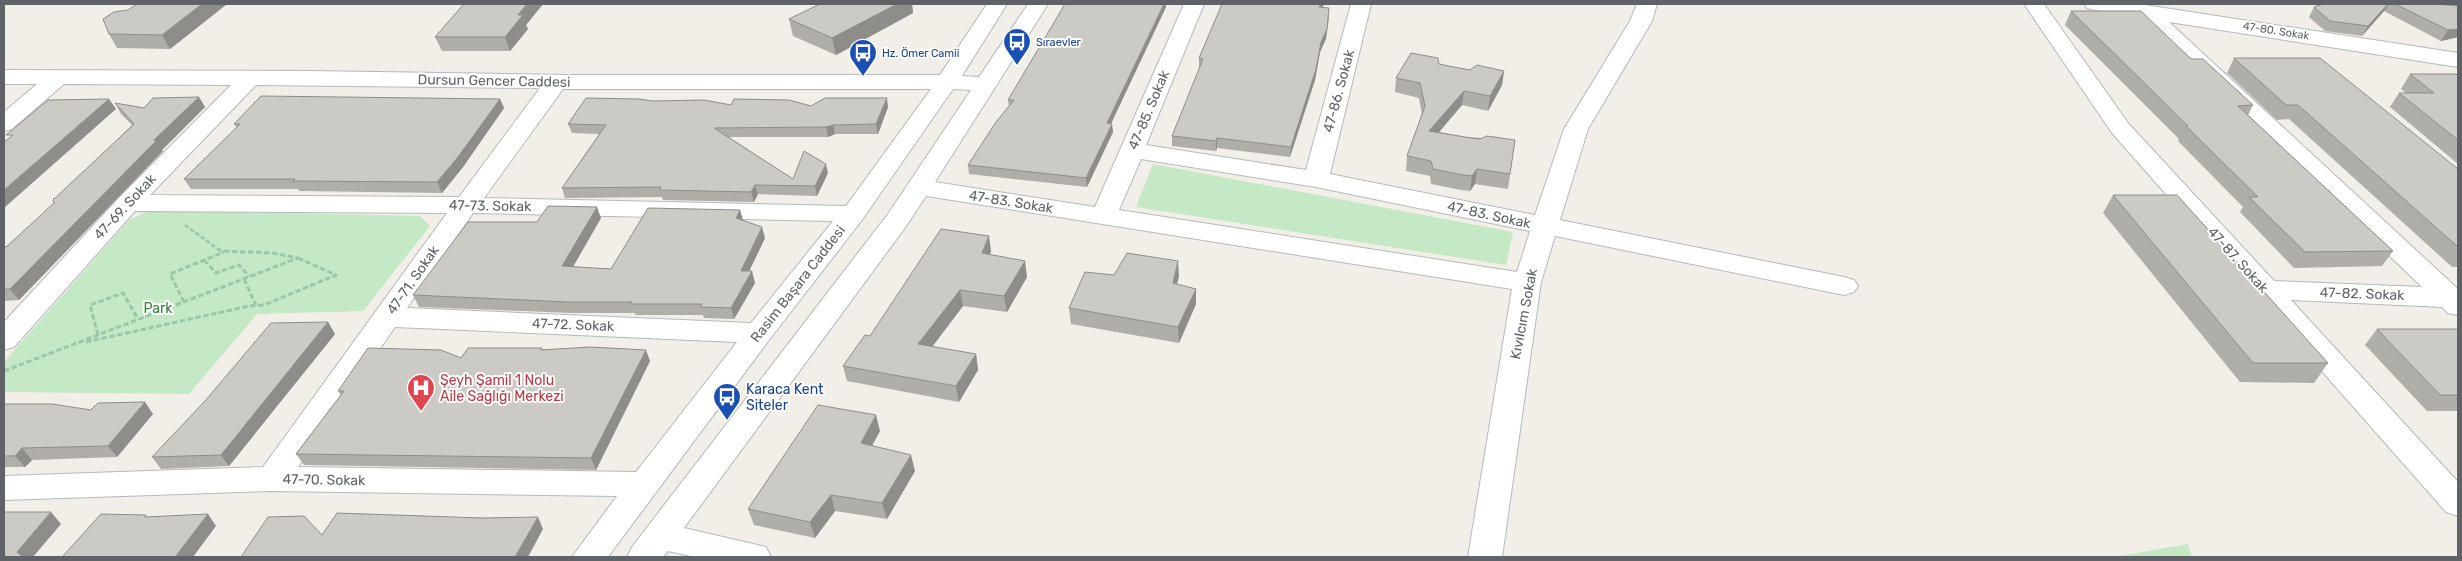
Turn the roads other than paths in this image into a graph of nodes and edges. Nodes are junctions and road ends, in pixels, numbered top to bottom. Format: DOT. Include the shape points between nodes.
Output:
graph roads {
  1 [pos="997,4"];
  2 [pos="1038,4"];
  3 [pos="1194,4"];
  4 [pos="1361,4"];
  5 [pos="1647,4"];
  6 [pos="2034,4"];
  7 [pos="2094,4"];
  8 [pos="2145,11"];
  9 [pos="2281,31"];
  10 [pos="2312,57"];
  11 [pos="2458,60"];
  12 [pos="57,78"];
  13 [pos="250,78"];
  14 [pos="7,80"];
  15 [pos="556,82"];
  16 [pos="947,82"];
  17 [pos="984,84"];
  18 [pos="4,124"];
  19 [pos="1133,150"];
  20 [pos="1316,179"];
  21 [pos="918,187"];
  22 [pos="128,202"];
  23 [pos="466,205"];
  24 [pos="853,214"];
  25 [pos="1104,216"];
  26 [pos="1545,227"];
  27 [pos="1527,282"];
  28 [pos="1844,286"];
  29 [pos="2266,290"];
  30 [pos="2455,301"];
  31 [pos="386,317"];
  32 [pos="759,333"];
  33 [pos="5,337"];
  34 [pos="272,479"];
  35 [pos="645,484"];
  36 [pos="4,488"];
  37 [pos="2458,503"];
  38 [pos="652,546"];
  39 [pos="589,557"];
  40 [pos="754,557"];
  41 [pos="1485,557"];
  1 -- 16 [label="street, Rasim Başara Caddesi"];
  2 -- 17 [label="street"];
  3 -- 19 [label="street, 47-85. Sokak"];
  4 -- 20 [label="street, 47-86. Sokak"];
  5 -- 26 [label="street, Kıvılcım Sokak" via="1641,21 1576,129"];
  6 -- 29 [label="street, 47-87. Sokak" via="2120,128"];
  7 -- 8 [label="street, 47-80. Sokak"];
  8 -- 9 [label="street, 47-80. Sokak"];
  8 -- 30 [label="street"];
  9 -- 10 [label="street"];
  9 -- 11 [label="street, 47-80. Sokak"];
  12 -- 13 [label="street, Dursun Gencer Caddesi"];
  12 -- 14 [label="street, Dursun Gencer Caddesi"];
  12 -- 18 [label="street"];
  13 -- 15 [label="street, Dursun Gencer Caddesi"];
  13 -- 22 [label="street, 47-69. Sokak"];
  15 -- 16 [label="street, Dursun Gencer Caddesi"];
  15 -- 23 [label="street, 47-71. Sokak"];
  16 -- 17 [label="street, Dursun Gencer Caddesi"];
  16 -- 24 [label="street, Rasim Başara Caddesi"];
  17 -- 21 [label="street"];
  19 -- 20 [label="street, 47-83. Sokak"];
  19 -- 25 [label="street, 47-85. Sokak"];
  20 -- 26 [label="street, 47-83. Sokak"];
  21 -- 25 [label="street, 47-83. Sokak"];
  21 -- 38 [label="street" via="898,219"];
  22 -- 23 [label="street, 47-73. Sokak"];
  22 -- 33 [label="street, 47-69. Sokak"];
  23 -- 24 [label="street, 47-73. Sokak"];
  23 -- 31 [label="street, 47-71. Sokak"];
  24 -- 32 [label="street, Rasim Başara Caddesi"];
  25 -- 27 [label="street, 47-83. Sokak"];
  26 -- 27 [label="street, Kıvılcım Sokak"];
  26 -- 28 [label="street, 47-83. Sokak"];
  27 -- 41 [label="street, Kıvılcım Sokak"];
  29 -- 30 [label="street, 47-82. Sokak"];
  29 -- 37 [label="street, 47-87. Sokak"];
  31 -- 32 [label="street, 47-72. Sokak"];
  31 -- 34 [label="street, 47-71. Sokak"];
  32 -- 35 [label="street, Rasim Başara Caddesi"];
  34 -- 35 [label="street, 47-70. Sokak"];
  34 -- 36 [label="street, 47-70. Sokak"];
  35 -- 39 [label="street, Rasim Başara Caddesi"];
  38 -- 40 [label="street"];
}
